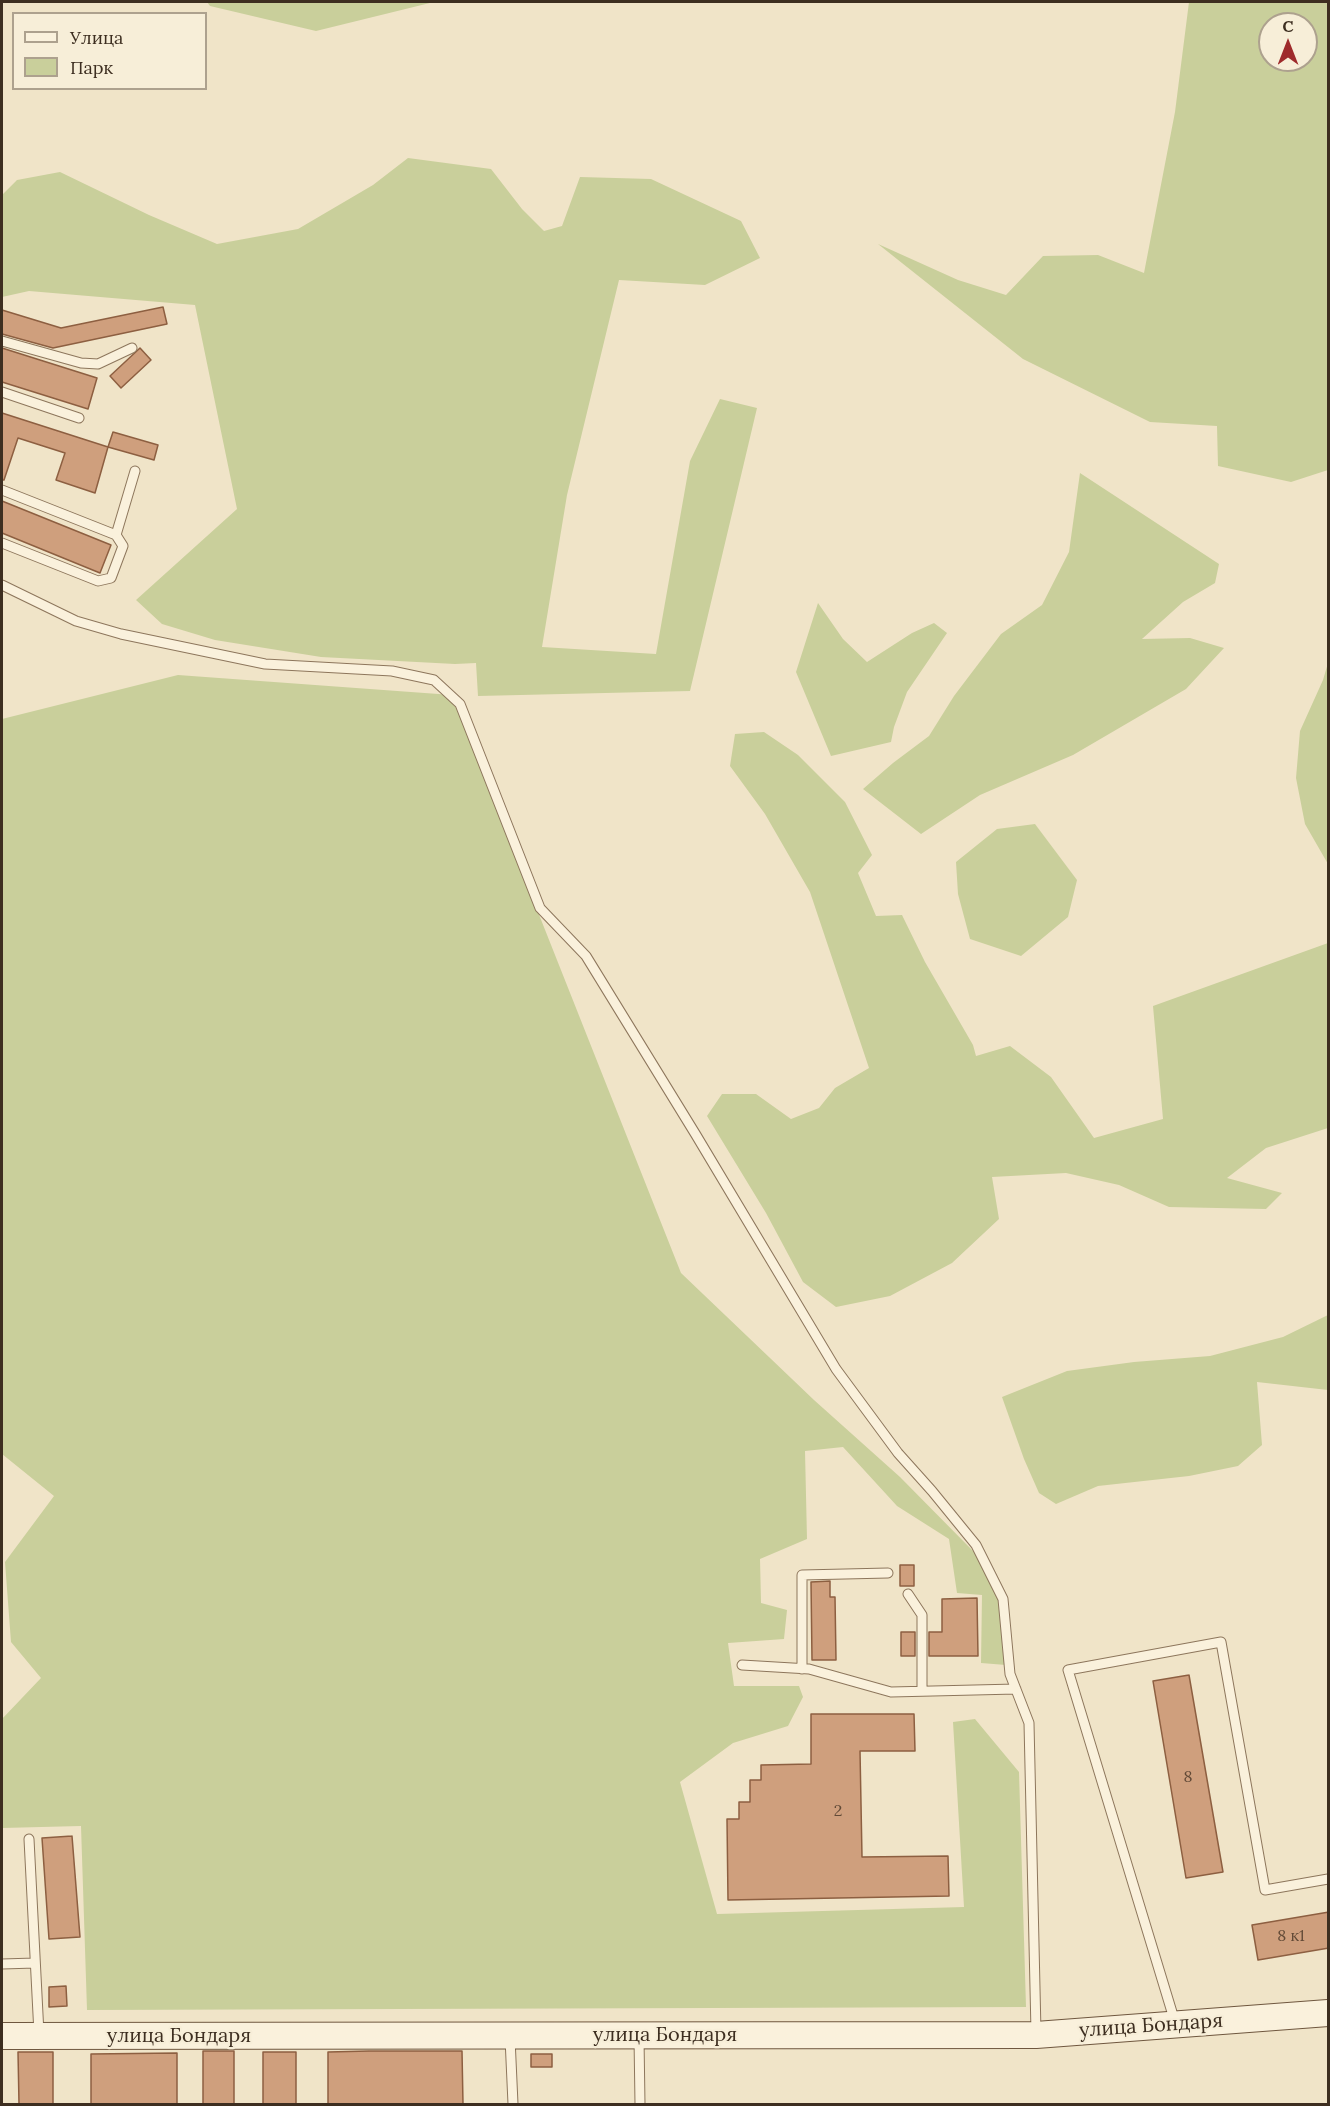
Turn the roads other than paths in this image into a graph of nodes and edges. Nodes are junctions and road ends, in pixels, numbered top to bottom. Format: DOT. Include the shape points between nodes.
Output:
graph roads {
  1 [pos="2,341"];
  2 [pos="132,348"];
  3 [pos="2,392"];
  4 [pos="79,418"];
  5 [pos="135,471"];
  6 [pos="2,490"];
  7 [pos="116,535"];
  8 [pos="2,543"];
  9 [pos="2,585"];
  10 [pos="888,1573"];
  11 [pos="908,1594"];
  12 [pos="741,1665"];
  13 [pos="802,1669"];
  14 [pos="1016,1689"];
  15 [pos="922,1691"];
  16 [pos="29,1839"];
  17 [pos="1329,1879"];
  18 [pos="2,1964"];
  19 [pos="35,1964"];
  20 [pos="1329,2013"];
  21 [pos="1176,2024"];
  22 [pos="510,2034"];
  23 [pos="639,2035"];
  24 [pos="1036,2035"];
  25 [pos="2,2036"];
  26 [pos="40,2036"];
  27 [pos="513,2104"];
  28 [pos="640,2104"];
  1 -- 2 [label="lane" via="98,364"];
  3 -- 4 [label="lane"];
  5 -- 7 [label="lane"];
  6 -- 7 [label="lane"];
  7 -- 8 [label="lane" via="123,546 111,578 98,581"];
  9 -- 14 [label="lane" via="76,621 121,634 265,664 392,671 434,680 460,704 540,908 586,956 836,1369 898,1453 976,1545 1003,1599 1010,1674"];
  10 -- 13 [label="lane" via="802,1575"];
  11 -- 15 [label="lane" via="922,1615"];
  12 -- 13 [label="lane"];
  13 -- 15 [label="lane" via="891,1692"];
  14 -- 15 [label="lane"];
  14 -- 24 [label="lane" via="1029,1723"];
  16 -- 19 [label="lane"];
  17 -- 21 [label="lane" via="1265,1890 1221,1642 1068,1670"];
  18 -- 19 [label="lane"];
  19 -- 26 [label="lane"];
  20 -- 21 [label="main road, улица Бондаря"];
  21 -- 24 [label="main road, улица Бондаря"];
  22 -- 23 [label="main road, улица Бондаря"];
  22 -- 26 [label="main road, улица Бондаря"];
  22 -- 27 [label="lane"];
  23 -- 24 [label="main road, улица Бондаря"];
  23 -- 28 [label="lane"];
  25 -- 26 [label="main road, улица Бондаря"];
}
